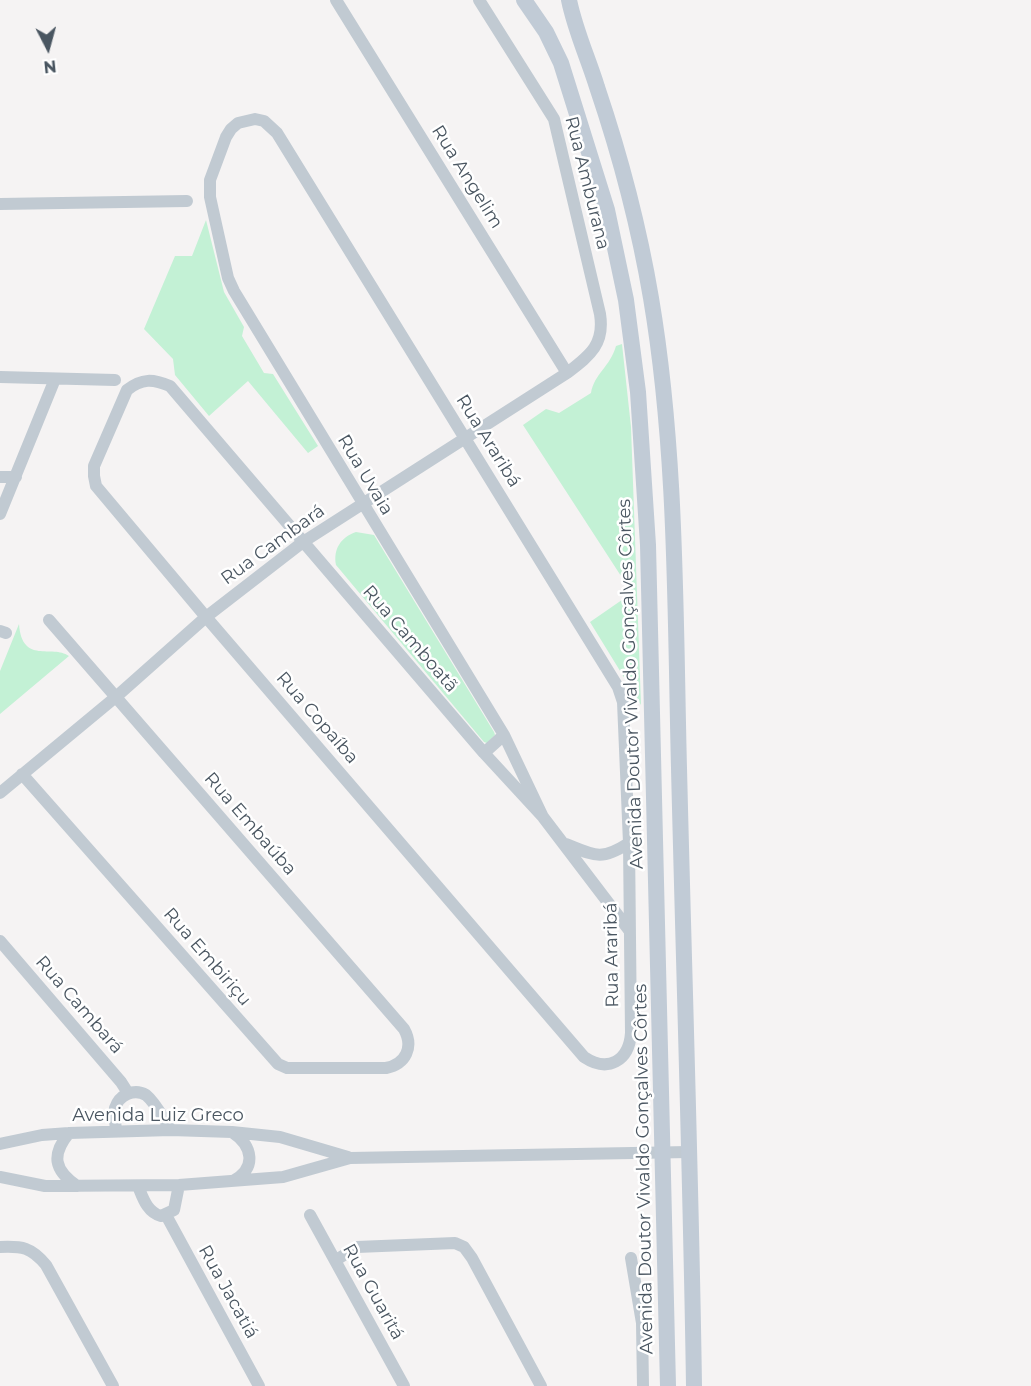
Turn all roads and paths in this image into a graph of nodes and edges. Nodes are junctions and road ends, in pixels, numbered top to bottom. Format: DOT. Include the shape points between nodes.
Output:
graph roads {
  1 [pos="336,0"];
  2 [pos="479,0"];
  3 [pos="524,0"];
  4 [pos="569,0"];
  5 [pos="226,137"];
  6 [pos="187,201"];
  7 [pos="0,204"];
  8 [pos="589,356"];
  9 [pos="567,373"];
  10 [pos="0,377"];
  11 [pos="55,379"];
  12 [pos="115,380"];
  13 [pos="156,381"];
  14 [pos="466,439"];
  15 [pos="0,477"];
  16 [pos="16,477"];
  17 [pos="361,504"];
  18 [pos="0,514"];
  19 [pos="303,542"];
  20 [pos="206,617"];
  21 [pos="49,620"];
  22 [pos="117,696"];
  23 [pos="504,735"];
  24 [pos="484,753"];
  25 [pos="22,774"];
  26 [pos="0,794"];
  27 [pos="543,817"];
  28 [pos="564,843"];
  29 [pos="629,843"];
  30 [pos="629,930"];
  31 [pos="0,941"];
  32 [pos="405,1057"];
  33 [pos="612,1063"];
  34 [pos="128,1093"];
  35 [pos="171,1130"];
  36 [pos="116,1131"];
  37 [pos="232,1132"];
  38 [pos="69,1133"];
  39 [pos="0,1144"];
  40 [pos="663,1152"];
  41 [pos="689,1152"];
  42 [pos="350,1158"];
  43 [pos="0,1177"];
  44 [pos="232,1182"];
  45 [pos="179,1185"];
  46 [pos="77,1186"];
  47 [pos="138,1186"];
  48 [pos="166,1215"];
  49 [pos="310,1215"];
  50 [pos="0,1247"];
  51 [pos="631,1258"];
  52 [pos="336,1260"];
  53 [pos="113,1386"];
  54 [pos="259,1386"];
  55 [pos="404,1386"];
  56 [pos="541,1386"];
  57 [pos="643,1386"];
  58 [pos="668,1386"];
  59 [pos="694,1386"];
  1 -- 9 [label="street, Rua Angelim"];
  2 -- 8 [label="street, Rua Amburana" via="555,119 602,325"];
  3 -- 40 [label="main road, Avenida Doutor Vivaldo Gonçalves Côrtes" via="561,63 607,210 626,300 638,392 648,545"];
  4 -- 41 [label="main road" via="630,199 651,297 663,389 674,546"];
  5 -- 14 [label="street, Rua Araribá" via="238,123 255,119 278,133"];
  5 -- 17 [label="street, Rua Uvaia" via="210,180 210,197 228,278"];
  6 -- 7 [label="street"];
  8 -- 9 [label="street, Rua Cambará"];
  9 -- 14 [label="street, Rua Cambará"];
  10 -- 11 [label="street"];
  11 -- 12 [label="street"];
  11 -- 16 [label="street"];
  13 -- 19 [label="street, Rua Camboatã" via="170,386"];
  13 -- 20 [label="street, Rua Copaíba" via="145,380 127,390 94,466 96,486"];
  14 -- 17 [label="street, Rua Cambará"];
  14 -- 29 [label="street, Rua Araribá" via="618,687 623,702"];
  15 -- 16 [label="street"];
  16 -- 18 [label="street"];
  17 -- 19 [label="street, Rua Cambará"];
  17 -- 23 [label="street, Rua Uvaia"];
  19 -- 20 [label="street, Rua Cambará"];
  19 -- 24 [label="street, Rua Camboatã"];
  20 -- 22 [label="street, Rua Cambará"];
  20 -- 33 [label="street, Rua Copaíba" via="584,1057 593,1063"];
  21 -- 22 [label="street, Rua Embaúba"];
  22 -- 25 [label="street, Rua Cambará"];
  22 -- 32 [label="street, Rua Embaúba" via="404,1029 409,1043"];
  23 -- 24 [label="street"];
  23 -- 27 [label="street, Rua Uvaia"];
  24 -- 27 [label="street, Rua Camboatã"];
  25 -- 26 [label="street, Rua Cambará"];
  25 -- 32 [label="street, Rua Embiriçu" via="278,1064 287,1068 386,1068"];
  27 -- 28 [label="street, Rua Camboatã"];
  28 -- 29 [label="street" via="595,856 615,852"];
  28 -- 30 [label="street, Rua Camboatã"];
  29 -- 30 [label="street, Rua Araribá"];
  30 -- 33 [label="street, Rua Araribá" via="632,1033 625,1054"];
  31 -- 34 [label="street, Rua Cambará"];
  34 -- 35 [label="street" via="146,1095"];
  34 -- 36 [label="street" via="115,1106"];
  35 -- 36 [label="street, Avenida Luiz Greco"];
  35 -- 37 [label="street, Avenida Luiz Greco"];
  36 -- 38 [label="street, Avenida Luiz Greco"];
  37 -- 42 [label="street, Avenida Luiz Greco" via="280,1137"];
  37 -- 44 [label="street" via="243,1139 250,1160 242,1176"];
  38 -- 39 [label="street, Avenida Luiz Greco"];
  38 -- 46 [label="street" via="56,1157 64,1175"];
  40 -- 41 [label="street, Avenida Luiz Greco"];
  40 -- 42 [label="street, Avenida Luiz Greco"];
  40 -- 58 [label="main road, Avenida Doutor Vivaldo Gonçalves Côrtes"];
  41 -- 59 [label="main road"];
  42 -- 44 [label="street, Avenida Luiz Greco" via="283,1177"];
  43 -- 46 [label="street, Avenida Luiz Greco" via="45,1186"];
  44 -- 45 [label="street, Avenida Luiz Greco"];
  45 -- 47 [label="street, Avenida Luiz Greco"];
  45 -- 48 [label="street" via="174,1210"];
  46 -- 47 [label="street, Avenida Luiz Greco"];
  47 -- 48 [label="street" via="152,1212"];
  48 -- 54 [label="street, Rua Jacatiá"];
  49 -- 52 [label="street, Rua Guaritá"];
  50 -- 53 [label="street" via="21,1246 46,1264"];
  51 -- 57 [label="street" via="642,1323"];
  52 -- 55 [label="street, Rua Guaritá"];
  52 -- 56 [label="street" via="357,1247 456,1243 464,1247"];
}
